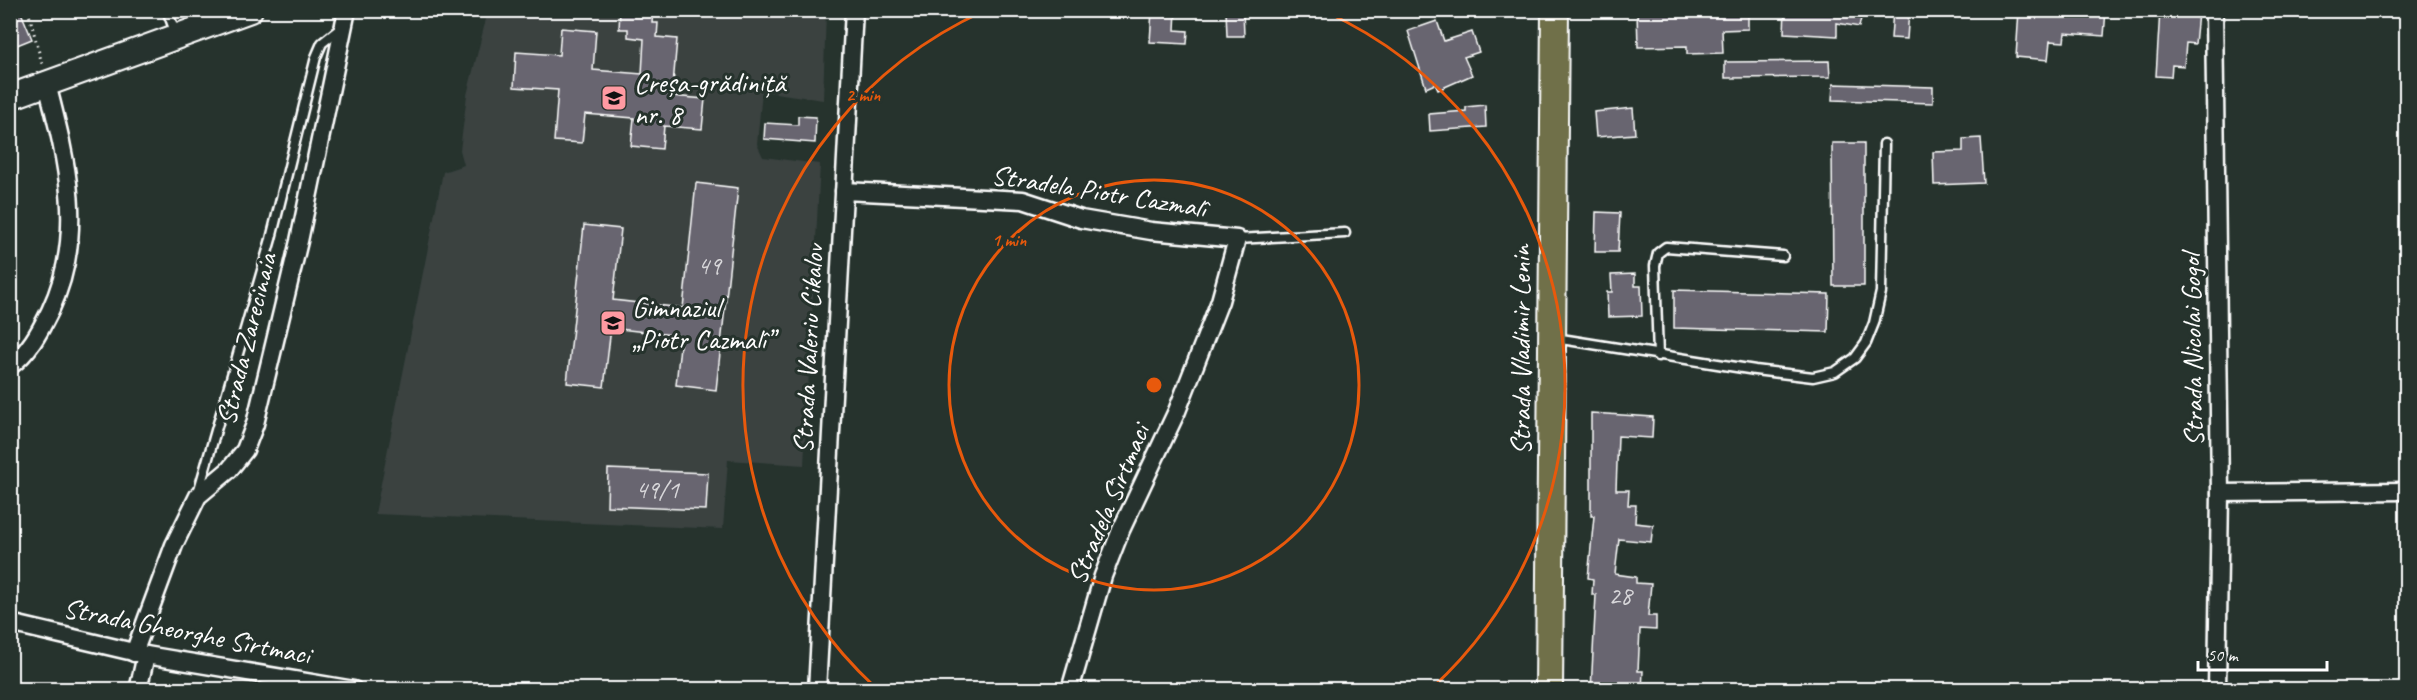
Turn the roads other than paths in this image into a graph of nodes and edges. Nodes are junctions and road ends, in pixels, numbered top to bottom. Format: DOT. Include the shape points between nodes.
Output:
graph roads {
  1 [pos="167,10"];
  2 [pos="250,10"];
  3 [pos="854,10"];
  4 [pos="1555,10"];
  5 [pos="2214,10"];
  6 [pos="345,18"];
  7 [pos="177,37"];
  8 [pos="47,84"];
  9 [pos="10,97"];
  10 [pos="1884,144"];
  11 [pos="844,191"];
  12 [pos="1345,233"];
  13 [pos="1237,239"];
  14 [pos="1783,256"];
  15 [pos="1552,337"];
  16 [pos="1658,356"];
  17 [pos="10,366"];
  18 [pos="2406,491"];
  19 [pos="2220,493"];
  20 [pos="198,496"];
  21 [pos="10,623"];
  22 [pos="140,654"];
  23 [pos="138,690"];
  24 [pos="354,690"];
  25 [pos="817,690"];
  26 [pos="1070,690"];
  27 [pos="1549,690"];
  28 [pos="2217,690"];
  1 -- 7 [label="lane"];
  2 -- 7 [label="street"];
  3 -- 11 [label="street, Strada Valeriu Cikalov"];
  4 -- 15 [label="main road, Strada Vladimir Lenin"];
  5 -- 19 [label="street, Strada Nicolai Gogol"];
  6 -- 20 [label="lane" via="322,43 316,57 271,239"];
  6 -- 20 [label="street, Strada Zarecinaia" via="299,241 255,424 244,450 229,470"];
  7 -- 8 [label="street"];
  8 -- 9 [label="street"];
  8 -- 17 [label="street" via="65,152 72,224 68,262 40,331 24,356"];
  10 -- 16 [label="lane" via="1881,292 1866,343 1855,358 1835,372 1812,377"];
  11 -- 13 [label="street, Stradela Piotr Cazmalî" via="1023,200 1082,219 1151,231"];
  11 -- 25 [label="street, Strada Valeriu Cikalov"];
  12 -- 13 [label="lane"];
  13 -- 26 [label="street, Stradela Sîrtmaci" via="1220,301 1178,411 1103,576"];
  14 -- 16 [label="lane" via="1666,247 1658,253"];
  15 -- 16 [label="lane"];
  15 -- 27 [label="main road, Strada Vladimir Lenin"];
  18 -- 19 [label="street"];
  19 -- 28 [label="street, Strada Nicolai Gogol"];
  20 -- 22 [label="street, Strada Zarecinaia" via="174,545"];
  21 -- 22 [label="street, Strada Gheorghe Sîrtmaci"];
  22 -- 23 [label="street, Strada Zarecinaia"];
  22 -- 24 [label="street, Strada Gheorghe Sîrtmaci"];
}
